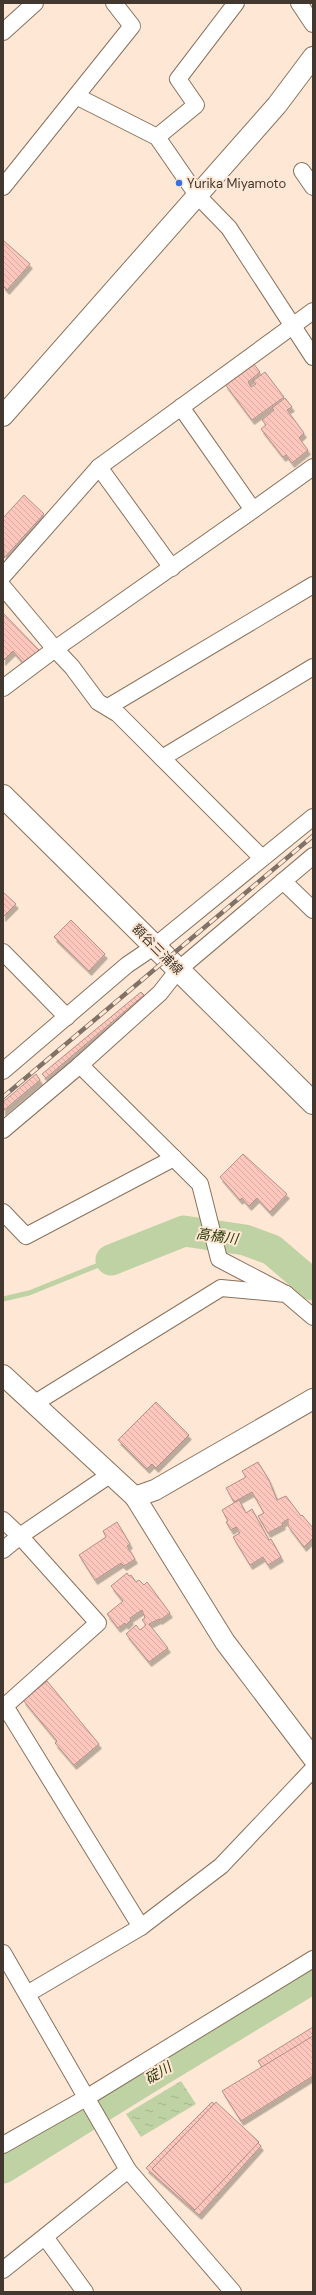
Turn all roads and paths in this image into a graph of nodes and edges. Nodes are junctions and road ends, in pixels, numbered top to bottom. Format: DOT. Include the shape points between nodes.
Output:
graph roads {
  1 [pos="35,3"];
  2 [pos="114,3"];
  3 [pos="236,3"];
  4 [pos="299,3"];
  5 [pos="313,24"];
  6 [pos="3,32"];
  7 [pos="313,57"];
  8 [pos="76,96"];
  9 [pos="158,136"];
  10 [pos="302,171"];
  11 [pos="3,186"];
  12 [pos="313,187"];
  13 [pos="197,195"];
  14 [pos="313,311"];
  15 [pos="292,326"];
  16 [pos="313,357"];
  17 [pos="181,407"];
  18 [pos="3,416"];
  19 [pos="99,467"];
  20 [pos="313,467"];
  21 [pos="253,510"];
  22 [pos="172,568"];
  23 [pos="3,576"];
  24 [pos="313,585"];
  25 [pos="3,587"];
  26 [pos="55,649"];
  27 [pos="313,667"];
  28 [pos="3,688"];
  29 [pos="108,707"];
  30 [pos="162,758"];
  31 [pos="3,796"];
  32 [pos="313,817"];
  33 [pos="313,856"];
  34 [pos="262,858"];
  35 [pos="284,881"];
  36 [pos="313,910"];
  37 [pos="155,946"];
  38 [pos="3,952"];
  39 [pos="178,970"];
  40 [pos="67,1017"];
  41 [pos="80,1065"];
  42 [pos="3,1071"];
  43 [pos="313,1103"];
  44 [pos="3,1130"];
  45 [pos="174,1158"];
  46 [pos="3,1212"];
  47 [pos="286,1294"];
  48 [pos="313,1317"];
  49 [pos="3,1375"];
  50 [pos="313,1399"];
  51 [pos="35,1403"];
  52 [pos="111,1474"];
  53 [pos="135,1497"];
  54 [pos="3,1520"];
  55 [pos="20,1536"];
  56 [pos="3,1550"];
  57 [pos="4,1707"];
  58 [pos="313,1758"];
  59 [pos="313,1769"];
  60 [pos="141,1927"];
  61 [pos="3,1953"];
  62 [pos="313,1959"];
  63 [pos="27,1994"];
  64 [pos="91,2108"];
  65 [pos="3,2145"];
  66 [pos="128,2170"];
  67 [pos="45,2236"];
  68 [pos="3,2270"];
  69 [pos="85,2292"];
  70 [pos="233,2292"];
  1 -- 6 [label="street"];
  2 -- 8 [label="street" via="132,26"];
  3 -- 9 [label="street" via="178,79 196,105"];
  4 -- 5 [label="street"];
  7 -- 13 [label="street" via="277,105"];
  8 -- 9 [label="street"];
  8 -- 11 [label="street"];
  9 -- 13 [label="street"];
  10 -- 12 [label="street"];
  13 -- 15 [label="street" via="229,228"];
  13 -- 18 [label="street"];
  14 -- 15 [label="street"];
  15 -- 16 [label="street"];
  15 -- 17 [label="street"];
  17 -- 19 [label="street"];
  17 -- 21 [label="street"];
  19 -- 22 [label="street"];
  19 -- 23 [label="street"];
  20 -- 21 [label="street"];
  21 -- 22 [label="street"];
  22 -- 26 [label="street"];
  24 -- 29 [label="street"];
  25 -- 26 [label="street"];
  26 -- 28 [label="street"];
  26 -- 29 [label="street" via="72,666 98,702"];
  27 -- 30 [label="street"];
  29 -- 30 [label="street"];
  30 -- 34 [label="street"];
  31 -- 37 [label="main road, 額谷三浦線"];
  32 -- 34 [label="street"];
  33 -- 35 [label="street"];
  34 -- 37 [label="street"];
  35 -- 36 [label="street"];
  35 -- 39 [label="street"];
  37 -- 39 [label="main road, 額谷三浦線"];
  37 -- 40 [label="street" via="127,965"];
  38 -- 40 [label="street"];
  39 -- 41 [label="street" via="160,993"];
  39 -- 43 [label="main road, 額谷三浦線"];
  40 -- 42 [label="street"];
  41 -- 44 [label="street"];
  41 -- 45 [label="street"];
  45 -- 46 [label="street" via="26,1236"];
  45 -- 47 [label="street" via="200,1184 219,1259"];
  47 -- 48 [label="street"];
  47 -- 51 [label="street" via="220,1288"];
  49 -- 51 [label="street"];
  50 -- 53 [label="street" via="155,1490"];
  51 -- 52 [label="street"];
  52 -- 53 [label="street"];
  52 -- 55 [label="street"];
  53 -- 58 [label="street" via="226,1642"];
  54 -- 55 [label="street"];
  55 -- 56 [label="street"];
  55 -- 57 [label="street" via="98,1623"];
  57 -- 60 [label="street"];
  59 -- 60 [label="street" via="221,1866"];
  60 -- 63 [label="street"];
  61 -- 63 [label="street"];
  62 -- 64 [label="street"];
  63 -- 64 [label="street"];
  64 -- 65 [label="street"];
  64 -- 66 [label="street"];
  66 -- 67 [label="street"];
  66 -- 70 [label="street"];
  67 -- 68 [label="street"];
  67 -- 69 [label="street"];
}
